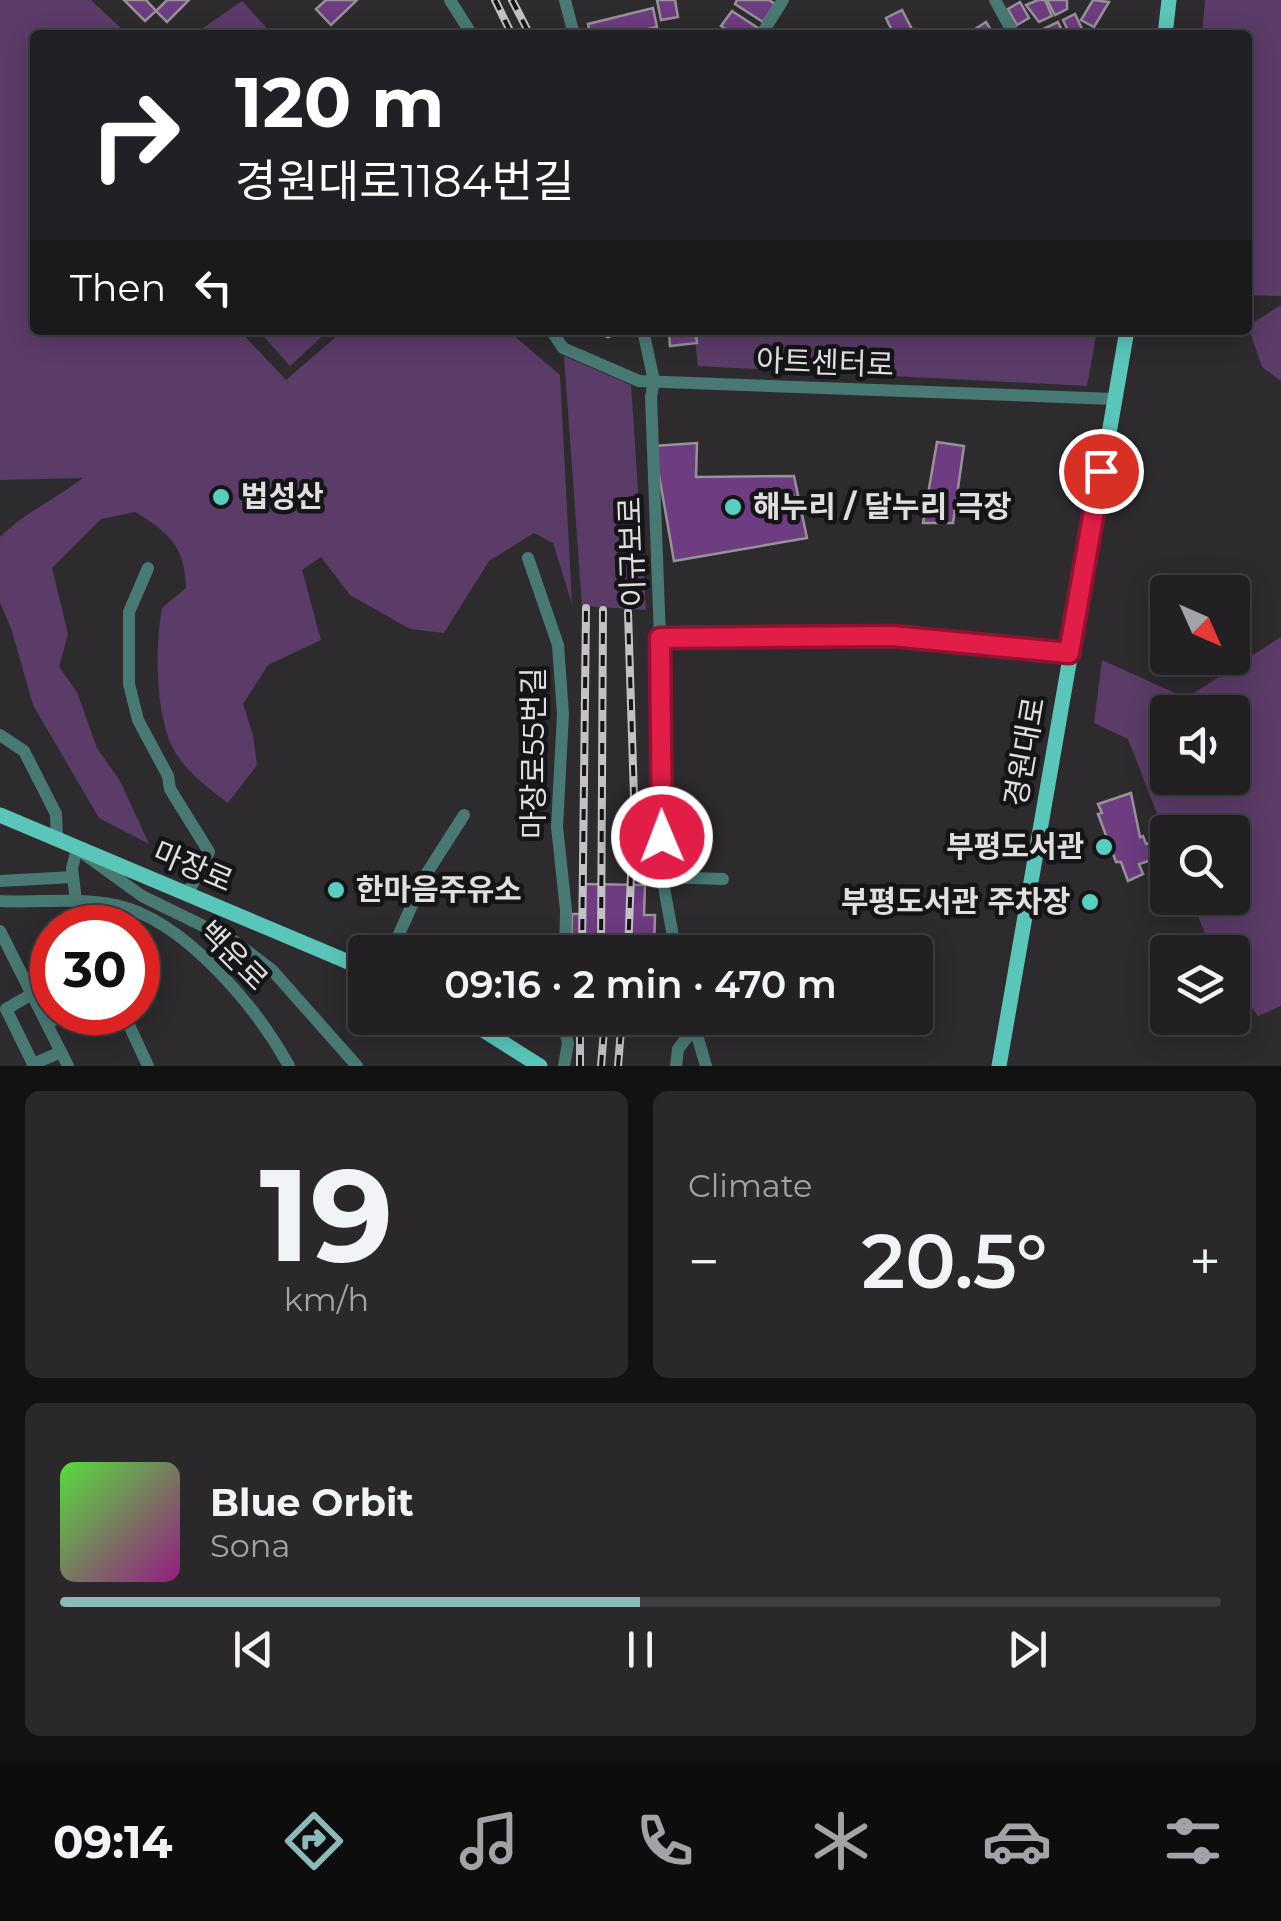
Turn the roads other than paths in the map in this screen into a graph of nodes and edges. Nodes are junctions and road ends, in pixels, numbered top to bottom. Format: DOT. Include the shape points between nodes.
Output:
graph roads {
  1 [pos="450,0"];
  2 [pos="565,0"];
  3 [pos="783,0"];
  4 [pos="995,0"];
  5 [pos="1169,0"];
  6 [pos="469,30"];
  7 [pos="573,30"];
  8 [pos="764,30"];
  9 [pos="1011,30"];
  10 [pos="1166,30"];
  11 [pos="555,335"];
  12 [pos="644,335"];
  13 [pos="1126,335"];
  14 [pos="654,382"];
  15 [pos="1114,399"];
  16 [pos="528,558"];
  17 [pos="148,568"];
  18 [pos="660,638"];
  19 [pos="1069,653"];
  20 [pos="0,735"];
  21 [pos="0,815"];
  22 [pos="464,815"];
  23 [pos="57,840"];
  24 [pos="78,849"];
  25 [pos="73,877"];
  26 [pos="662,877"];
  27 [pos="722,879"];
  28 [pos="0,881"];
  29 [pos="187,894"];
  30 [pos="76,900"];
  31 [pos="0,902"];
  32 [pos="0,931"];
  33 [pos="399,935"];
  34 [pos="565,935"];
  35 [pos="673,935"];
  36 [pos="348,962"];
  37 [pos="30,990"];
  38 [pos="30,995"];
  39 [pos="53,1035"];
  40 [pos="134,1035"];
  41 [pos="491,1035"];
  42 [pos="566,1035"];
  43 [pos="687,1035"];
  44 [pos="698,1035"];
  45 [pos="61,1052"];
  46 [pos="536,1063"];
  47 [pos="68,1066"];
  48 [pos="148,1066"];
  49 [pos="290,1066"];
  50 [pos="357,1066"];
  51 [pos="564,1066"];
  52 [pos="676,1066"];
  53 [pos="706,1066"];
  54 [pos="999,1066"];
  1 -- 6 [label="street"];
  2 -- 7 [label="street"];
  3 -- 8 [label="street"];
  4 -- 9 [label="street"];
  5 -- 10 [label="main road"];
  11 -- 14 [label="street, 아트센터로" via="564,348"];
  12 -- 14 [label="street, 이규보로"];
  13 -- 15 [label="main road, 경원대로"];
  14 -- 15 [label="street, 아트센터로"];
  14 -- 18 [label="street, 이규보로"];
  15 -- 19 [label="main road, 경원대로"];
  16 -- 34 [label="street, 마장로55번길" via="558,646 563,714 557,827"];
  17 -- 29 [label="street" via="128,612 129,684 170,789 209,852"];
  18 -- 19 [label="street" via="892,636"];
  18 -- 26 [label="street, 이규보로"];
  19 -- 54 [label="main road, 경원대로"];
  20 -- 23 [label="street" via="24,750 56,814"];
  21 -- 23 [label="main road, 마장로"];
  22 -- 33 [label="street"];
  23 -- 24 [label="main road, 마장로"];
  24 -- 25 [label="street"];
  24 -- 29 [label="main road, 마장로"];
  24 -- 50 [label="street" via="142,896 234,941 272,970"];
  25 -- 28 [label="street"];
  25 -- 30 [label="street"];
  26 -- 27 [label="street"];
  26 -- 35 [label="street, 이규보로"];
  29 -- 36 [label="main road, 마장로"];
  30 -- 31 [label="street, 백운로"];
  30 -- 49 [label="street, 백운로" via="120,906 190,942 260,1020"];
  32 -- 37 [label="street"];
  38 -- 45 [label="street" via="6,1009 33,1064"];
  39 -- 45 [label="street"];
  40 -- 48 [label="street"];
  41 -- 46 [label="main road"];
  42 -- 51 [label="street"];
  43 -- 52 [label="street"];
  44 -- 53 [label="street"];
  45 -- 47 [label="street"];
}
